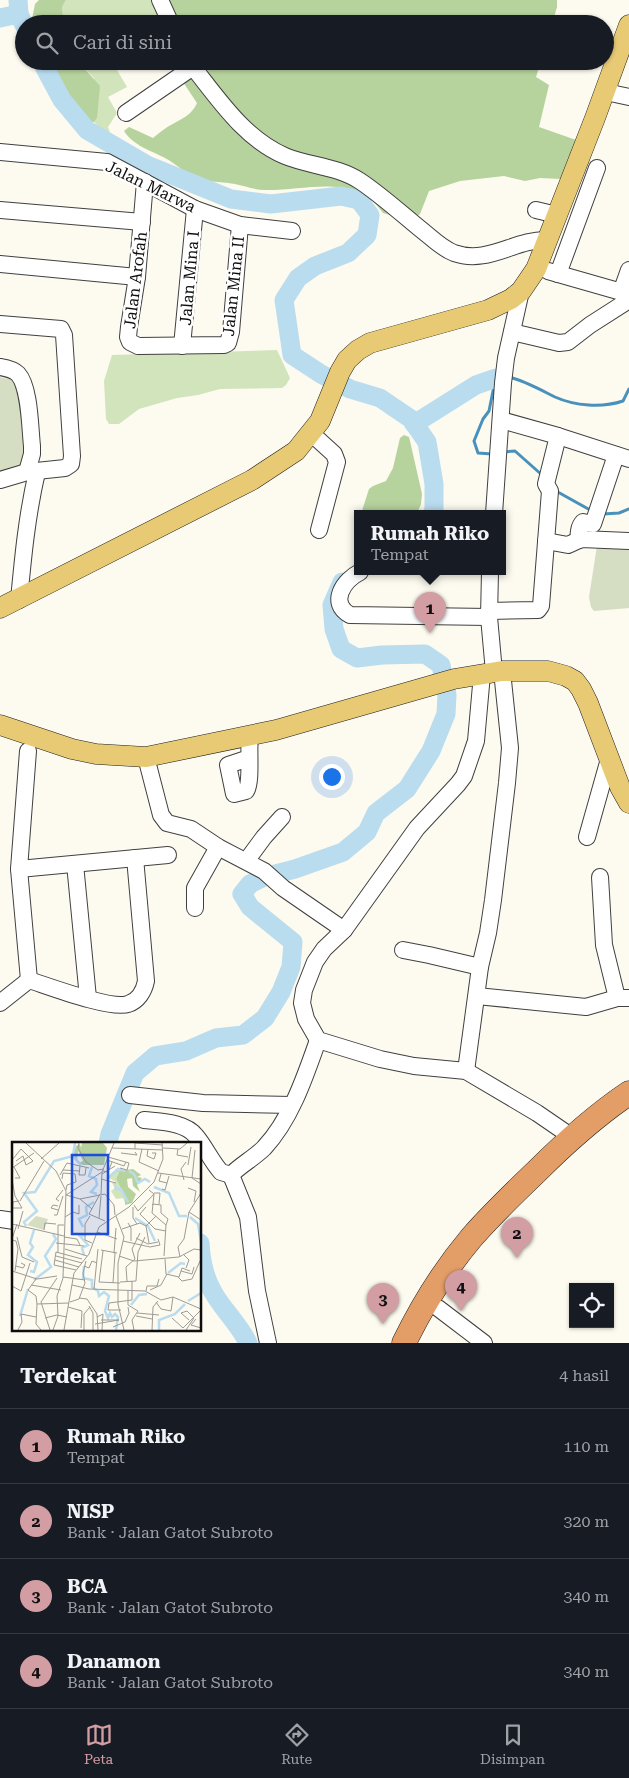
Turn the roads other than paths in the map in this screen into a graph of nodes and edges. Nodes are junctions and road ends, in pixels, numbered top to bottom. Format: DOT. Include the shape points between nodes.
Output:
graph roads {
  1 [pos="160,0"];
  2 [pos="167,15"];
  3 [pos="629,27"];
  4 [pos="614,67"];
  5 [pos="183,70"];
  6 [pos="196,70"];
  7 [pos="613,70"];
  8 [pos="606,88"];
  9 [pos="629,97"];
  10 [pos="126,113"];
  11 [pos="0,152"];
  12 [pos="597,168"];
  13 [pos="145,182"];
  14 [pos="195,209"];
  15 [pos="0,210"];
  16 [pos="536,210"];
  17 [pos="557,215"];
  18 [pos="142,222"];
  19 [pos="240,225"];
  20 [pos="292,231"];
  21 [pos="547,240"];
  22 [pos="0,264"];
  23 [pos="536,269"];
  24 [pos="629,270"];
  25 [pos="558,274"];
  26 [pos="137,277"];
  27 [pos="521,291"];
  28 [pos="629,300"];
  29 [pos="0,324"];
  30 [pos="512,332"];
  31 [pos="224,345"];
  32 [pos="182,346"];
  33 [pos="0,367"];
  34 [pos="501,420"];
  35 [pos="312,434"];
  36 [pos="558,436"];
  37 [pos="622,457"];
  38 [pos="32,472"];
  39 [pos="0,480"];
  40 [pos="494,510"];
  41 [pos="319,530"];
  42 [pos="579,540"];
  43 [pos="629,540"];
  44 [pos="546,541"];
  45 [pos="354,575"];
  46 [pos="490,575"];
  47 [pos="19,600"];
  48 [pos="0,608"];
  49 [pos="489,614"];
  50 [pos="493,672"];
  51 [pos="0,725"];
  52 [pos="250,736"];
  53 [pos="28,750"];
  54 [pos="146,757"];
  55 [pos="249,758"];
  56 [pos="608,760"];
  57 [pos="629,803"];
  58 [pos="282,817"];
  59 [pos="587,837"];
  60 [pos="218,847"];
  61 [pos="168,855"];
  62 [pos="135,858"];
  63 [pos="247,860"];
  64 [pos="75,864"];
  65 [pos="19,869"];
  66 [pos="600,877"];
  67 [pos="195,908"];
  68 [pos="344,930"];
  69 [pos="403,950"];
  70 [pos="480,968"];
  71 [pos="29,980"];
  72 [pos="477,996"];
  73 [pos="88,998"];
  74 [pos="623,998"];
  75 [pos="0,1003"];
  76 [pos="318,1040"];
  77 [pos="466,1071"];
  78 [pos="629,1093"];
  79 [pos="130,1095"];
  80 [pos="292,1105"];
  81 [pos="629,1110"];
  82 [pos="144,1120"];
  83 [pos="572,1137"];
  84 [pos="200,1142"];
  85 [pos="201,1144"];
  86 [pos="231,1175"];
  87 [pos="438,1308"];
  88 [pos="268,1343"];
  89 [pos="404,1343"];
  90 [pos="418,1343"];
  91 [pos="484,1343"];
  1 -- 2 [label="street"];
  3 -- 4 [label="main road"];
  5 -- 10 [label="street"];
  6 -- 21 [label="street" via="240,125 269,149 347,174 454,253 484,255"];
  7 -- 8 [label="main road"];
  8 -- 9 [label="street"];
  8 -- 17 [label="main road"];
  11 -- 13 [label="street, Jalan Marwa" via="107,162"];
  12 -- 25 [label="street"];
  13 -- 14 [label="street, Jalan Marwa"];
  13 -- 18 [label="street, Jalan Arofah"];
  14 -- 19 [label="street, Jalan Marwa"];
  14 -- 32 [label="street, Jalan Mina I"];
  15 -- 18 [label="street"];
  16 -- 17 [label="street"];
  17 -- 21 [label="main road"];
  18 -- 26 [label="street, Jalan Arofah"];
  19 -- 20 [label="street, Jalan Marwa"];
  19 -- 31 [label="street, Jalan Mina II" via="231,332 228,343"];
  21 -- 23 [label="main road"];
  22 -- 26 [label="street"];
  23 -- 25 [label="street"];
  23 -- 27 [label="main road"];
  24 -- 25 [label="street" via="623,287 618,291"];
  26 -- 32 [label="street, Jalan Arofah" via="129,326 130,342 138,346"];
  27 -- 30 [label="street"];
  27 -- 35 [label="main road" via="488,310 370,343 358,350 340,372"];
  28 -- 30 [label="street" via="568,342 559,343"];
  29 -- 38 [label="street" via="56,327 64,335 71,464 65,468"];
  30 -- 34 [label="street" via="506,358"];
  31 -- 32 [label="street, Jalan Arofah"];
  33 -- 38 [label="street" via="20,376 25,388"];
  34 -- 36 [label="street"];
  34 -- 40 [label="street"];
  35 -- 41 [label="street" via="334,454 337,462"];
  35 -- 47 [label="main road" via="296,451 252,480"];
  36 -- 37 [label="street"];
  36 -- 44 [label="street" via="547,480 550,491"];
  37 -- 42 [label="street" via="593,524 582,523"];
  38 -- 39 [label="street"];
  38 -- 47 [label="street"];
  42 -- 43 [label="street"];
  42 -- 44 [label="street" via="568,545"];
  44 -- 49 [label="street" via="540,608"];
  45 -- 49 [label="street" via="339,600 343,612 350,615"];
  46 -- 49 [label="street"];
  47 -- 48 [label="main road"];
  49 -- 50 [label="street"];
  50 -- 52 [label="main road" via="431,685"];
  50 -- 56 [label="main road" via="548,671 574,681 588,703"];
  50 -- 68 [label="street" via="464,776 417,828"];
  50 -- 70 [label="street" via="510,748 493,900"];
  51 -- 54 [label="main road" via="72,749"];
  52 -- 54 [label="main road"];
  52 -- 55 [label="street"];
  53 -- 65 [label="street"];
  54 -- 60 [label="street" via="161,815 167,823 185,826"];
  56 -- 57 [label="main road"];
  56 -- 59 [label="street"];
  58 -- 63 [label="street"];
  60 -- 63 [label="street"];
  60 -- 67 [label="street" via="195,888"];
  61 -- 62 [label="street"];
  62 -- 64 [label="street"];
  62 -- 73 [label="street" via="145,988 127,1004 109,1004"];
  63 -- 68 [label="street"];
  64 -- 65 [label="street"];
  64 -- 73 [label="street"];
  65 -- 71 [label="street"];
  66 -- 74 [label="street" via="604,945"];
  68 -- 76 [label="street" via="315,962 304,990 303,1011"];
  69 -- 70 [label="street"];
  70 -- 72 [label="street"];
  71 -- 73 [label="street"];
  71 -- 75 [label="street"];
  72 -- 74 [label="street" via="586,1007"];
  72 -- 77 [label="street"];
  76 -- 77 [label="street" via="398,1063"];
  76 -- 80 [label="street"];
  77 -- 83 [label="street"];
  78 -- 83 [label="highway"];
  79 -- 80 [label="street" via="196,1102"];
  80 -- 86 [label="street" via="264,1147"];
  81 -- 87 [label="highway" via="583,1145 503,1226 475,1256"];
  82 -- 84 [label="street" via="169,1123 190,1131"];
  83 -- 89 [label="highway" via="469,1241 428,1300"];
  85 -- 86 [label="street" via="221,1172"];
  86 -- 88 [label="street" via="250,1224 252,1258"];
  87 -- 90 [label="highway"];
  87 -- 91 [label="street"];
}
